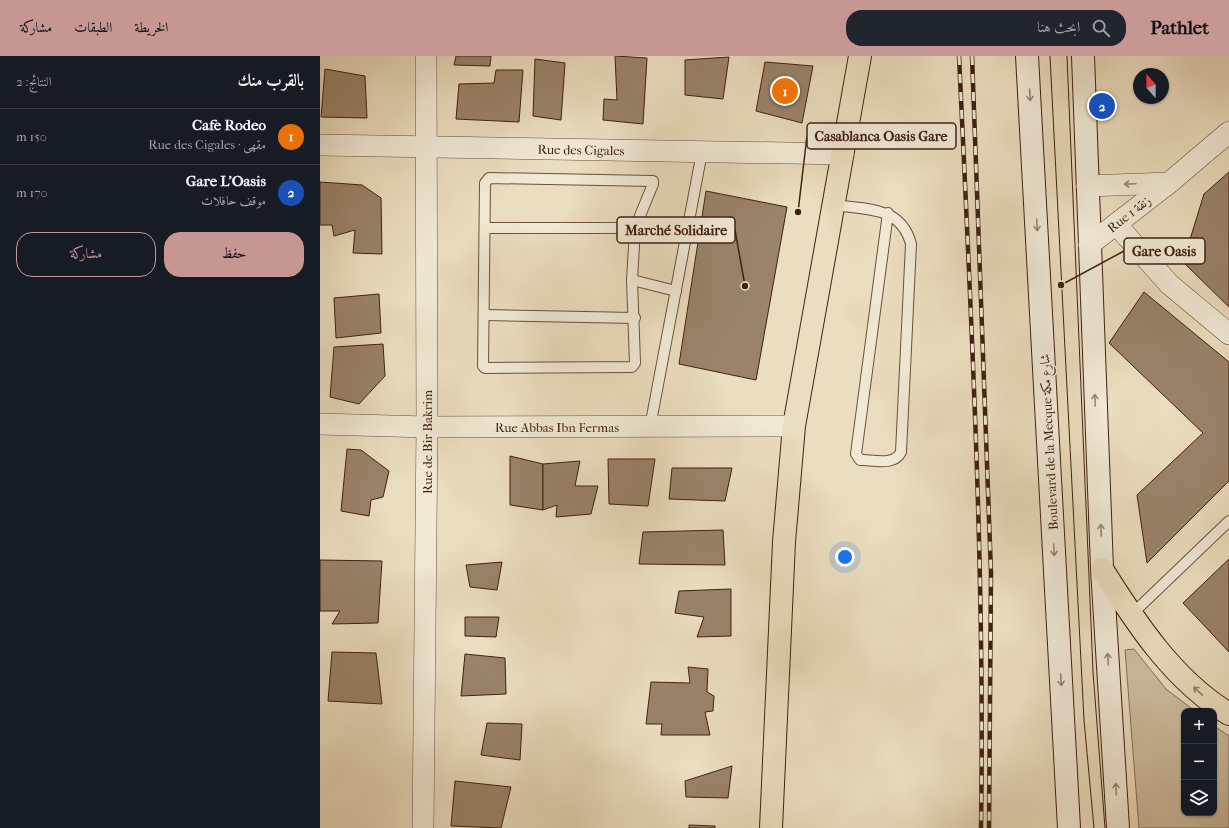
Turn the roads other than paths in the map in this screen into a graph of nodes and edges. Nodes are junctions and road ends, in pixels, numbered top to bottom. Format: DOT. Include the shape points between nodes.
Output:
graph roads {
  1 [pos="426,56"];
  2 [pos="860,56"];
  3 [pos="1027,56"];
  4 [pos="1083,56"];
  5 [pos="1229,132"];
  6 [pos="320,145"];
  7 [pos="426,147"];
  8 [pos="702,152"];
  9 [pos="843,154"];
  10 [pos="1169,182"];
  11 [pos="1087,186"];
  12 [pos="835,205"];
  13 [pos="888,213"];
  14 [pos="1116,224"];
  15 [pos="485,228"];
  16 [pos="635,228"];
  17 [pos="1089,245"];
  18 [pos="632,280"];
  19 [pos="676,291"];
  20 [pos="484,315"];
  21 [pos="635,318"];
  22 [pos="1229,334"];
  23 [pos="320,424"];
  24 [pos="794,426"];
  25 [pos="427,427"];
  26 [pos="650,427"];
  27 [pos="1229,521"];
  28 [pos="1102,569"];
  29 [pos="1131,615"];
  30 [pos="1229,714"];
  31 [pos="423,828"];
  32 [pos="771,828"];
  33 [pos="1069,828"];
  34 [pos="1118,828"];
  1 -- 7 [label="street, Rue de Bir Bakrim"];
  2 -- 9 [label="main road"];
  3 -- 33 [label="main road, Boulevard de la Mecque شارع مكة, one-way"];
  4 -- 11 [label="main road"];
  5 -- 10 [label="street, Rue 1 زنقة"];
  6 -- 7 [label="street, Rue des Cigales"];
  7 -- 8 [label="street, Rue des Cigales"];
  7 -- 25 [label="street, Rue de Bir Bakrim"];
  8 -- 9 [label="street, Rue des Cigales"];
  8 -- 19 [label="lane"];
  9 -- 12 [label="main road"];
  10 -- 11 [label="street, Rue 1 زنقة, one-way"];
  10 -- 14 [label="street, Rue 1 زنقة"];
  11 -- 17 [label="main road"];
  12 -- 13 [label="lane"];
  12 -- 24 [label="main road"];
  13 -- 13 [label="lane" via="904,226 911,244 901,452 890,461 860,460 856,454"];
  14 -- 17 [label="street, Rue 1 زنقة"];
  14 -- 22 [label="street" via="1169,284"];
  15 -- 16 [label="lane"];
  15 -- 16 [label="lane" via="485,183 489,178 651,180 653,184"];
  15 -- 20 [label="lane"];
  16 -- 18 [label="lane"];
  28 -- 17 [label="main road, one-way"];
  18 -- 19 [label="lane"];
  18 -- 21 [label="lane"];
  19 -- 26 [label="lane"];
  20 -- 21 [label="lane"];
  20 -- 21 [label="lane" via="483,363 486,368 632,367 635,363"];
  23 -- 25 [label="street, Rue Abbas Ibn Fermas"];
  24 -- 26 [label="street, Rue Abbas Ibn Fermas"];
  24 -- 32 [label="main road" via="784,542"];
  25 -- 26 [label="street, Rue Abbas Ibn Fermas"];
  25 -- 31 [label="street, Rue de Bir Bakrim"];
  27 -- 29 [label="lane"];
  28 -- 29 [label="main road"];
  34 -- 28 [label="main road, one-way"];
  30 -- 29 [label="main road, one-way" via="1211,703 1181,676 1148,639"];
}
